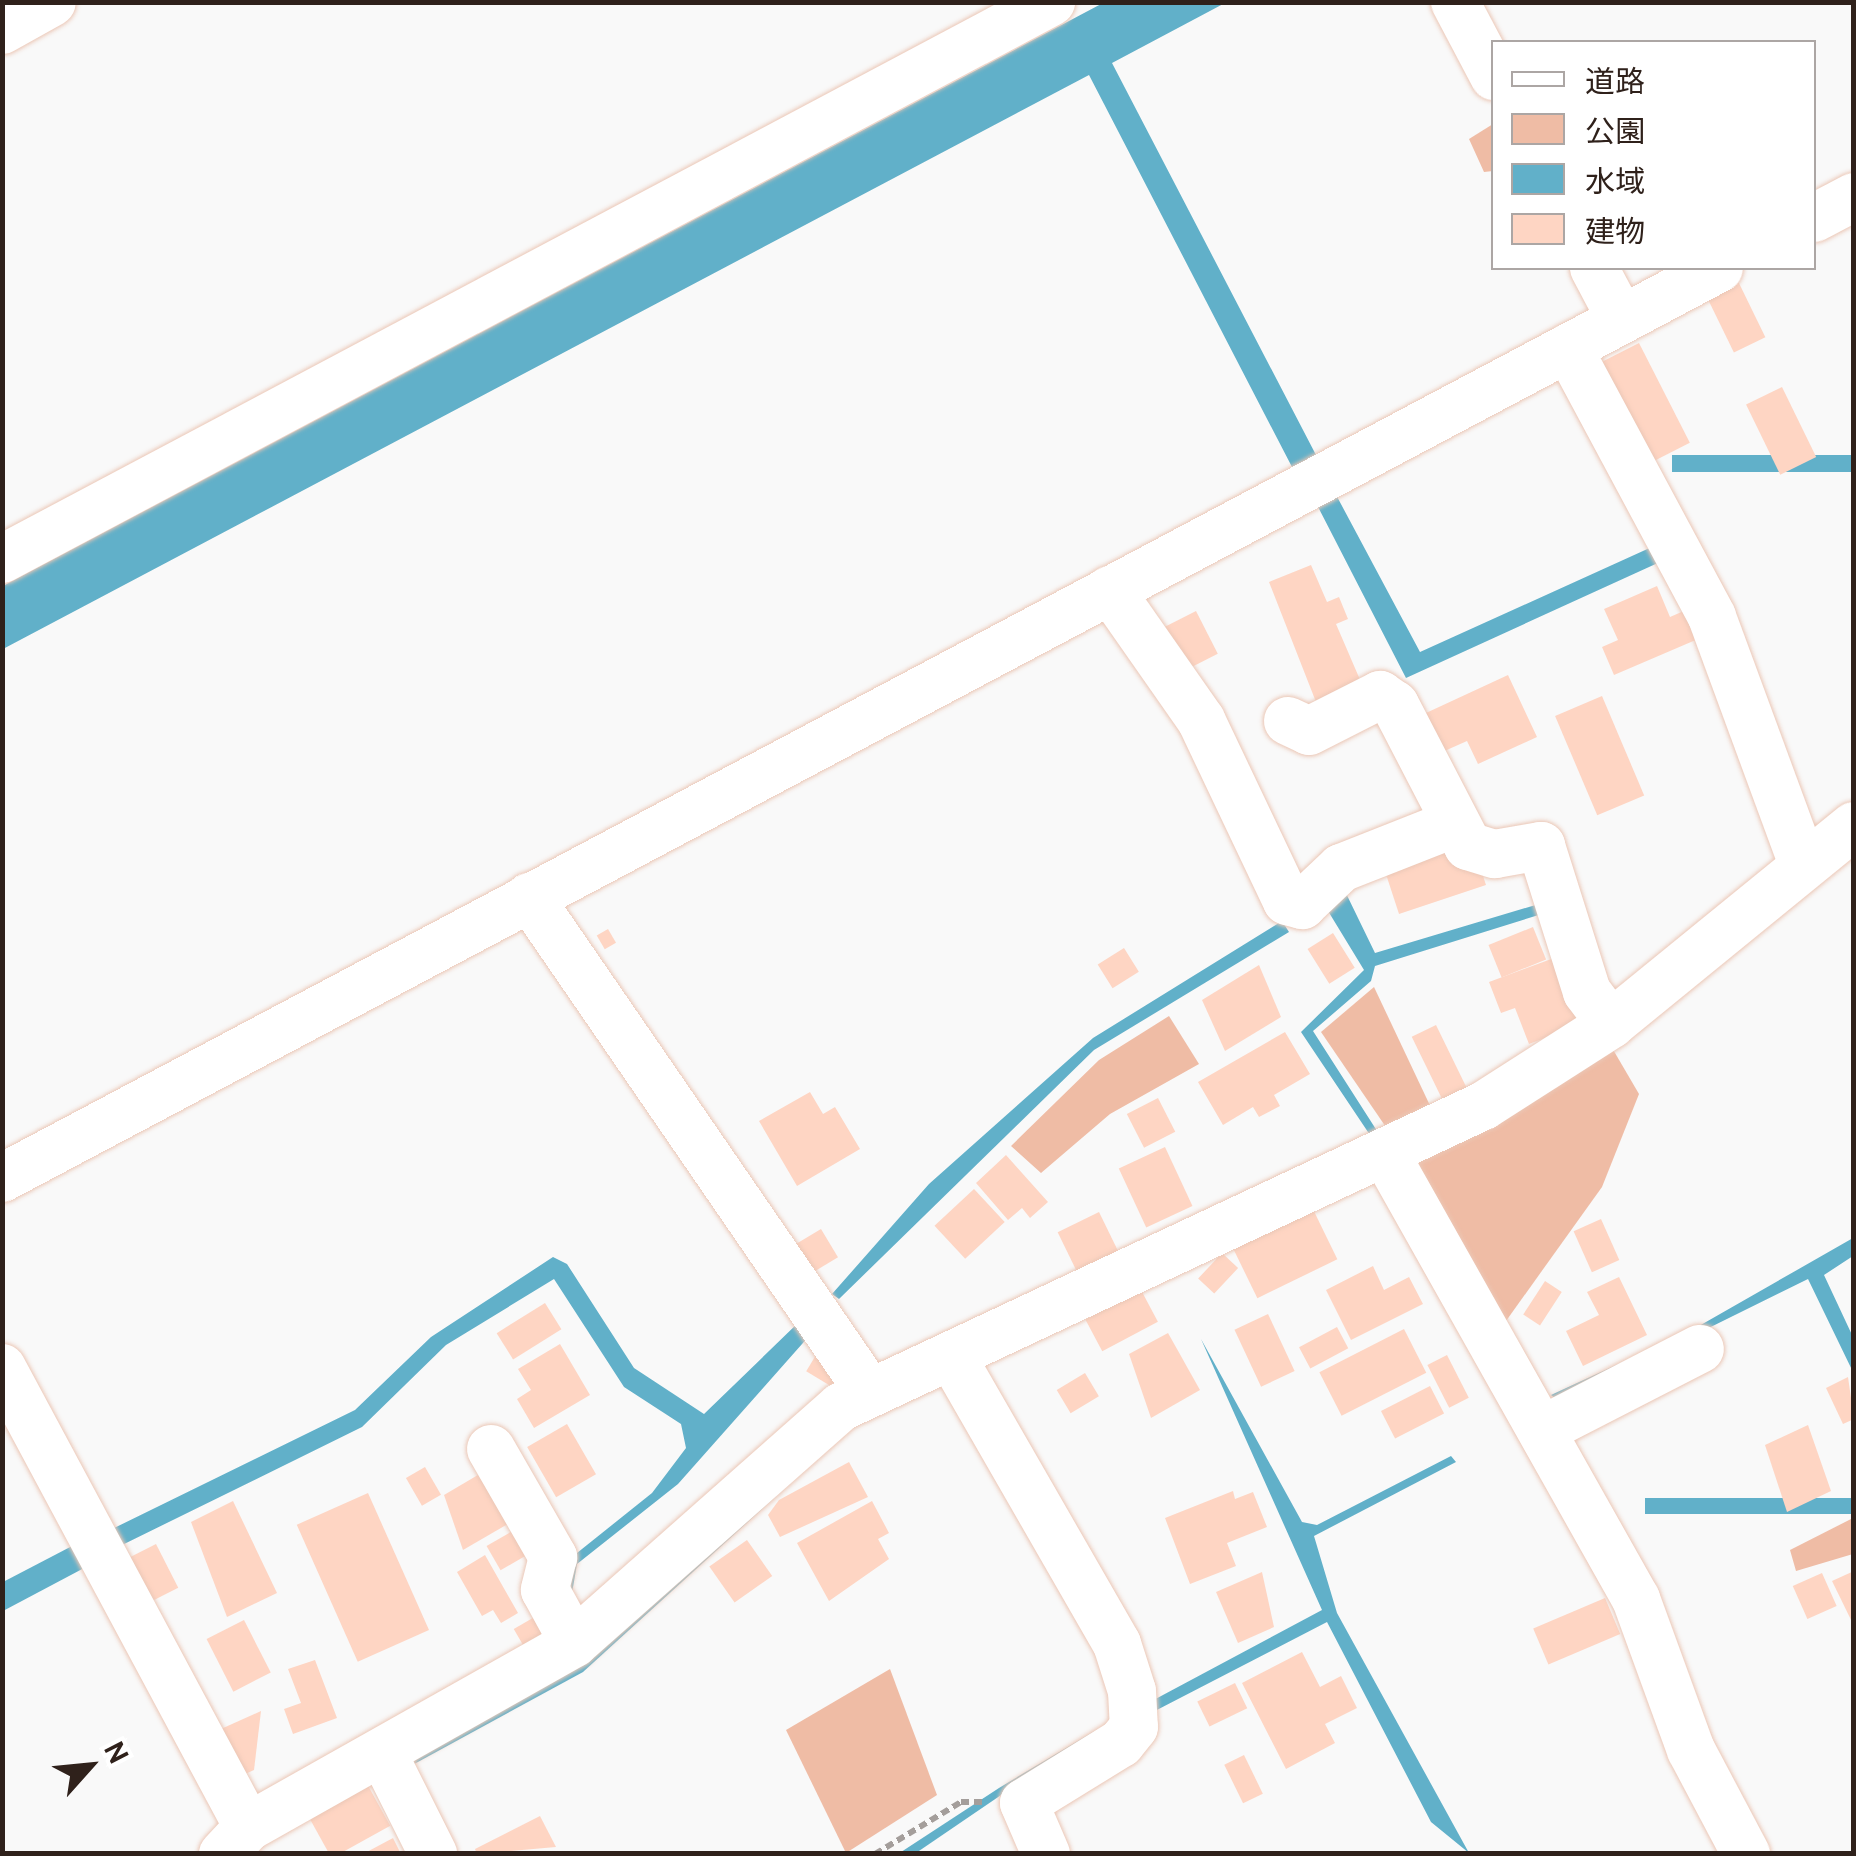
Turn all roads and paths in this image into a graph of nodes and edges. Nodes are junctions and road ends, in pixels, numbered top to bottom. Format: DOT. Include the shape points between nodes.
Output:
graph roads {
  1 [pos="52,2"];
  2 [pos="1050,2"];
  3 [pos="1455,2"];
  4 [pos="2,30"];
  5 [pos="1491,70"];
  6 [pos="1854,197"];
  7 [pos="1816,217"];
  8 [pos="1595,270"];
  9 [pos="1715,270"];
  10 [pos="1621,319"];
  11 [pos="1568,348"];
  12 [pos="2,559"];
  13 [pos="1110,590"];
  14 [pos="1288,720"];
  15 [pos="1450,825"];
  16 [pos="1854,826"];
  17 [pos="1804,864"];
  18 [pos="529,897"];
  19 [pos="1612,1024"];
  20 [pos="1386,1155"];
  21 [pos="2,1178"];
  22 [pos="1700,1349"];
  23 [pos="952,1356"];
  24 [pos="2,1368"];
  25 [pos="868,1390"];
  26 [pos="1546,1428"];
  27 [pos="491,1449"];
  28 [pos="574,1643"];
  29 [pos="384,1756"];
  30 [pos="961,1802"];
  31 [pos="234,1846"];
  32 [pos="433,1854"];
  33 [pos="875,1854"];
  34 [pos="1046,1854"];
  35 [pos="1746,1854"];
  1 -- 4 [label="street"];
  2 -- 12 [label="street"];
  3 -- 5 [label="street"];
  6 -- 7 [label="street"];
  8 -- 10 [label="street"];
  9 -- 10 [label="street"];
  10 -- 11 [label="street"];
  11 -- 13 [label="street"];
  11 -- 17 [label="street" via="1712,617"];
  13 -- 15 [label="street" via="1201,720 1287,901 1302,906 1340,868"];
  13 -- 18 [label="street"];
  14 -- 15 [label="street" via="1309,732 1380,694 1395,705"];
  15 -- 19 [label="street" via="1468,846 1495,854 1540,846 1587,992"];
  16 -- 17 [label="street"];
  17 -- 19 [label="street"];
  18 -- 21 [label="street"];
  18 -- 25 [label="street"];
  19 -- 20 [label="street"];
  20 -- 23 [label="street"];
  20 -- 26 [label="street"];
  22 -- 26 [label="street"];
  23 -- 25 [label="street"];
  23 -- 34 [label="street" via="1117,1644 1132,1690 1134,1727 1121,1743 1024,1803"];
  24 -- 31 [label="street"];
  25 -- 28 [label="street"];
  26 -- 35 [label="street" via="1636,1600 1691,1750"];
  27 -- 28 [label="street" via="552,1556 545,1590"];
  28 -- 29 [label="street"];
  29 -- 31 [label="street"];
  29 -- 32 [label="street"];
  30 -- 33 [label="path"];
}
